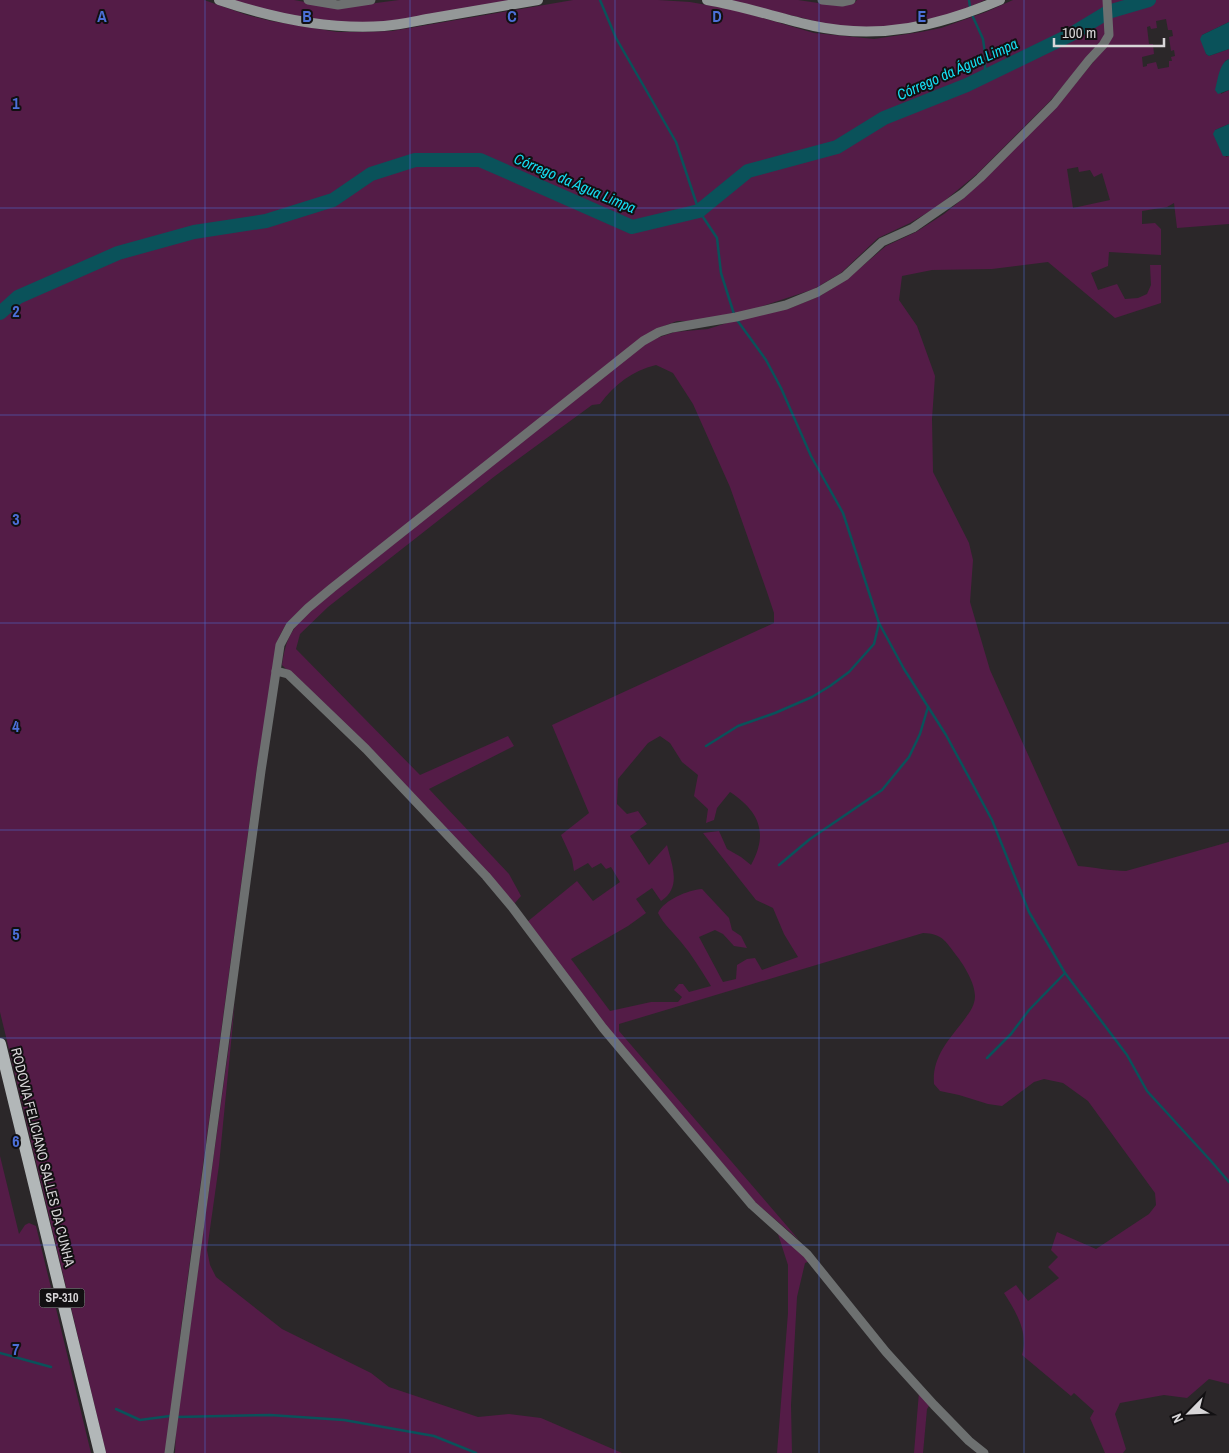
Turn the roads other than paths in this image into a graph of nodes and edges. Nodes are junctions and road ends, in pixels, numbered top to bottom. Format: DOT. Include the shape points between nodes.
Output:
graph roads {
  1 [pos="220,0"];
  2 [pos="308,0"];
  3 [pos="371,0"];
  4 [pos="538,0"];
  5 [pos="707,0"];
  6 [pos="822,0"];
  7 [pos="851,0"];
  8 [pos="1000,0"];
  9 [pos="1107,0"];
  10 [pos="276,671"];
  11 [pos="0,1044"];
  12 [pos="100,1453"];
  13 [pos="169,1453"];
  14 [pos="984,1453"];
  1 -- 4 [label="main road" via="274,16 317,24 361,27 408,23"];
  2 -- 3 [label="street" via="338,5"];
  5 -- 8 [label="main road" via="815,26 875,33 936,24"];
  6 -- 7 [label="street"];
  9 -- 10 [label="street" via="1110,28 1103,45 1054,104 962,194 913,228 882,242 845,276 818,292 786,305 672,328 644,341 308,608 284,636"];
  10 -- 13 [label="street"];
  10 -- 14 [label="street" via="288,674 366,749 486,876 603,1028 752,1205 808,1254 886,1352"];
  11 -- 12 [label="main road, RODOVIA FELICIANO SALLES DA CUNHA / SP-310"];
}
